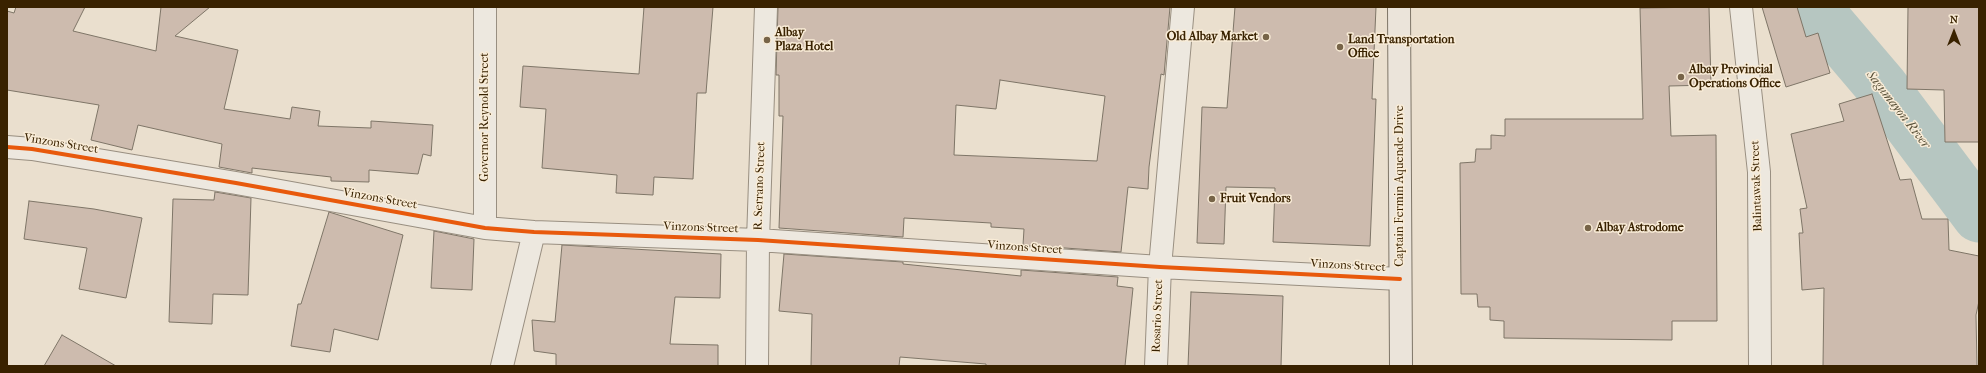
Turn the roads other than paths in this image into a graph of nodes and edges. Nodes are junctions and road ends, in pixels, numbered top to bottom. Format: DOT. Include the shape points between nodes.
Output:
graph roads {
  1 [pos="485,7"];
  2 [pos="766,7"];
  3 [pos="1183,7"];
  4 [pos="1399,7"];
  5 [pos="1741,7"];
  6 [pos="7,147"];
  7 [pos="485,228"];
  8 [pos="534,232"];
  9 [pos="758,240"];
  10 [pos="1160,267"];
  11 [pos="1400,279"];
  12 [pos="502,366"];
  13 [pos="757,366"];
  14 [pos="1156,366"];
  15 [pos="1401,366"];
  16 [pos="1760,366"];
  1 -- 7 [label="street, Governor Reynold Street"];
  2 -- 9 [label="street, R. Serrano Street"];
  3 -- 10 [label="street, Rosario Street"];
  4 -- 11 [label="main road, Captain Fermin Aquende Drive"];
  5 -- 16 [label="street, Balintawak Street" via="1759,172"];
  6 -- 7 [label="street, Vinzons Street" via="236,183"];
  7 -- 8 [label="street, Vinzons Street"];
  8 -- 9 [label="street, Vinzons Street"];
  8 -- 12 [label="street"];
  9 -- 10 [label="street, Vinzons Street"];
  9 -- 13 [label="street, R. Serrano Street"];
  10 -- 11 [label="street, Vinzons Street"];
  10 -- 14 [label="street, Rosario Street"];
  11 -- 15 [label="main road, Captain Fermin Aquende Drive"];
}
